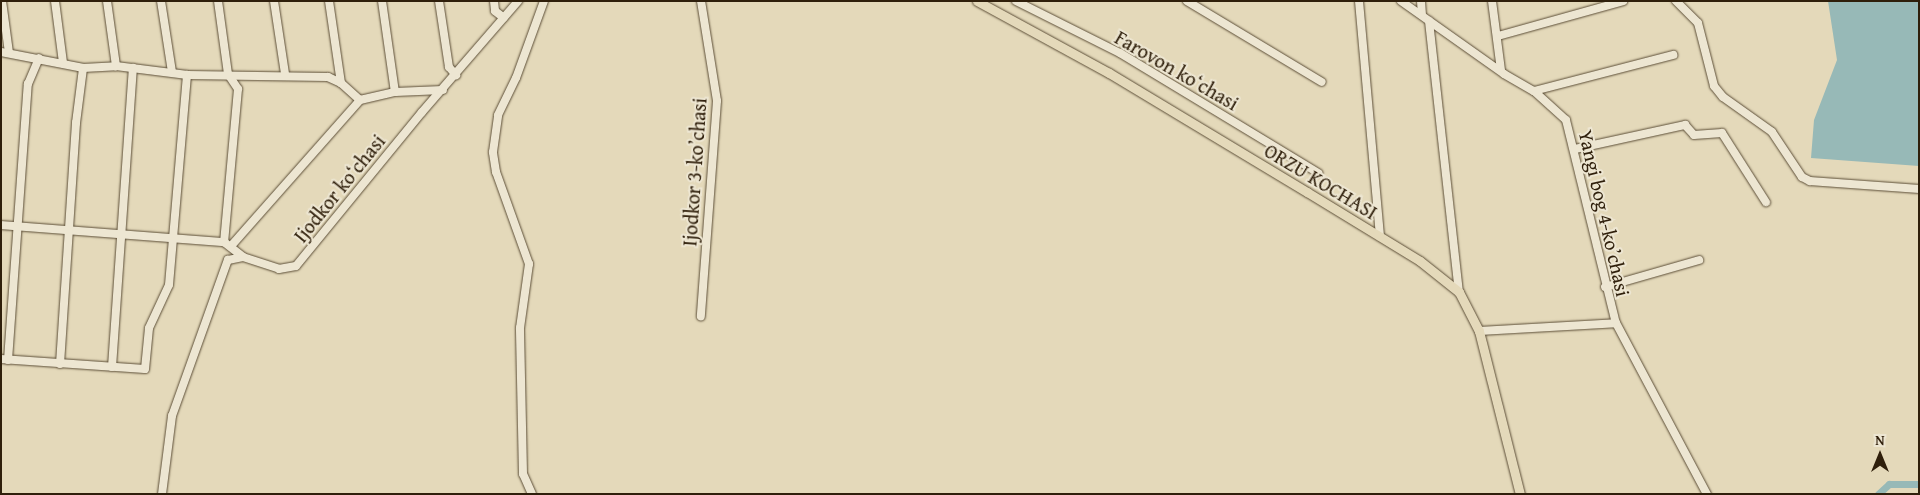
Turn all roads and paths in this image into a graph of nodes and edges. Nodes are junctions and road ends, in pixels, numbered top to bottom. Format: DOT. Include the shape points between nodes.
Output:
graph roads {
  1 [pos="2,1"];
  2 [pos="55,1"];
  3 [pos="107,1"];
  4 [pos="161,1"];
  5 [pos="218,1"];
  6 [pos="274,1"];
  7 [pos="329,1"];
  8 [pos="382,1"];
  9 [pos="439,1"];
  10 [pos="494,1"];
  11 [pos="518,1"];
  12 [pos="544,1"];
  13 [pos="701,1"];
  14 [pos="977,1"];
  15 [pos="1016,1"];
  16 [pos="1187,1"];
  17 [pos="1359,1"];
  18 [pos="1401,1"];
  19 [pos="1421,1"];
  20 [pos="1492,1"];
  21 [pos="1623,1"];
  22 [pos="1676,1"];
  23 [pos="504,18"];
  24 [pos="1425,18"];
  25 [pos="1498,36"];
  26 [pos="5,53"];
  27 [pos="1673,55"];
  28 [pos="39,58"];
  29 [pos="63,63"];
  30 [pos="116,66"];
  31 [pos="83,68"];
  32 [pos="134,68"];
  33 [pos="1501,70"];
  34 [pos="172,72"];
  35 [pos="228,74"];
  36 [pos="284,74"];
  37 [pos="187,75"];
  38 [pos="456,75"];
  39 [pos="1322,82"];
  40 [pos="342,83"];
  41 [pos="443,90"];
  42 [pos="395,92"];
  43 [pos="1534,92"];
  44 [pos="360,100"];
  45 [pos="1576,149"];
  46 [pos="1318,173"];
  47 [pos="1919,188"];
  48 [pos="1766,202"];
  49 [pos="1,225"];
  50 [pos="18,226"];
  51 [pos="70,230"];
  52 [pos="122,234"];
  53 [pos="1380,236"];
  54 [pos="172,238"];
  55 [pos="227,244"];
  56 [pos="243,257"];
  57 [pos="1698,260"];
  58 [pos="1605,287"];
  59 [pos="1460,292"];
  60 [pos="701,316"];
  61 [pos="1616,324"];
  62 [pos="1479,330"];
  63 [pos="4,359"];
  64 [pos="60,364"];
  65 [pos="112,367"];
  66 [pos="162,494"];
  67 [pos="532,494"];
  68 [pos="1520,494"];
  69 [pos="1707,494"];
  1 -- 26 [label="street"];
  2 -- 29 [label="street"];
  3 -- 30 [label="street"];
  4 -- 34 [label="street"];
  5 -- 35 [label="street"];
  6 -- 36 [label="street"];
  7 -- 40 [label="street"];
  8 -- 42 [label="street"];
  9 -- 38 [label="street" via="449,67"];
  10 -- 23 [label="street" via="495,11"];
  11 -- 23 [label="street, Ijodkor koʻchasi"];
  12 -- 67 [label="street" via="516,78 498,115 493,152 496,172 529,264 520,328 523,474"];
  13 -- 60 [label="street, Ijodkor 3-koʼchasi" via="717,101"];
  14 -- 53 [label="main road, ORZU KOCHASI" via="1109,74"];
  15 -- 46 [label="street, Farovon koʻchasi" via="1120,53"];
  16 -- 39 [label="street"];
  17 -- 53 [label="street"];
  18 -- 24 [label="street, Yangi bog 4-koʼchasi"];
  19 -- 24 [label="street"];
  20 -- 25 [label="street"];
  21 -- 25 [label="street"];
  22 -- 47 [label="street" via="1698,23 1714,86 1772,132 1802,176 1810,181"];
  23 -- 38 [label="street, Ijodkor koʻchasi"];
  24 -- 33 [label="street, Yangi bog 4-koʼchasi"];
  24 -- 59 [label="street"];
  25 -- 33 [label="street"];
  26 -- 28 [label="street"];
  27 -- 43 [label="street"];
  28 -- 29 [label="street"];
  28 -- 50 [label="street" via="28,84"];
  29 -- 31 [label="street"];
  30 -- 31 [label="street"];
  30 -- 32 [label="street"];
  31 -- 51 [label="street" via="76,123"];
  32 -- 34 [label="street"];
  32 -- 52 [label="street"];
  33 -- 43 [label="street, Yangi bog 4-koʼchasi"];
  34 -- 37 [label="street"];
  35 -- 36 [label="street"];
  35 -- 37 [label="street"];
  35 -- 55 [label="street" via="238,89"];
  36 -- 40 [label="street" via="328,77"];
  37 -- 54 [label="street"];
  38 -- 41 [label="street, Ijodkor koʻchasi"];
  40 -- 44 [label="street"];
  41 -- 42 [label="street"];
  41 -- 56 [label="street, Ijodkor koʻchasi" via="296,266 279,269"];
  42 -- 44 [label="street"];
  43 -- 45 [label="street, Yangi bog 4-koʼchasi" via="1566,120"];
  44 -- 55 [label="street, Ijodkor koʻchasi"];
  45 -- 48 [label="street" via="1685,125 1694,135 1722,133"];
  45 -- 58 [label="street, Yangi bog 4-koʼchasi"];
  49 -- 50 [label="street"];
  50 -- 51 [label="street"];
  50 -- 63 [label="street"];
  51 -- 52 [label="street"];
  51 -- 64 [label="street"];
  52 -- 54 [label="street"];
  52 -- 65 [label="street"];
  53 -- 59 [label="main road, ORZU KOCHASI" via="1425,264"];
  54 -- 55 [label="street"];
  54 -- 65 [label="street" via="169,285 150,328 145,369"];
  55 -- 56 [label="street, Ijodkor koʻchasi"];
  56 -- 66 [label="street" via="228,260 224,267 182,386 167,438"];
  57 -- 58 [label="street"];
  58 -- 61 [label="street, Yangi bog 4-koʼchasi"];
  59 -- 62 [label="main road, ORZU KOCHASI"];
  61 -- 62 [label="street"];
  61 -- 69 [label="street, Yangi bog 4-koʼchasi"];
  62 -- 68 [label="main road, ORZU KOCHASI"];
  63 -- 64 [label="street"];
  64 -- 65 [label="street"];
}
